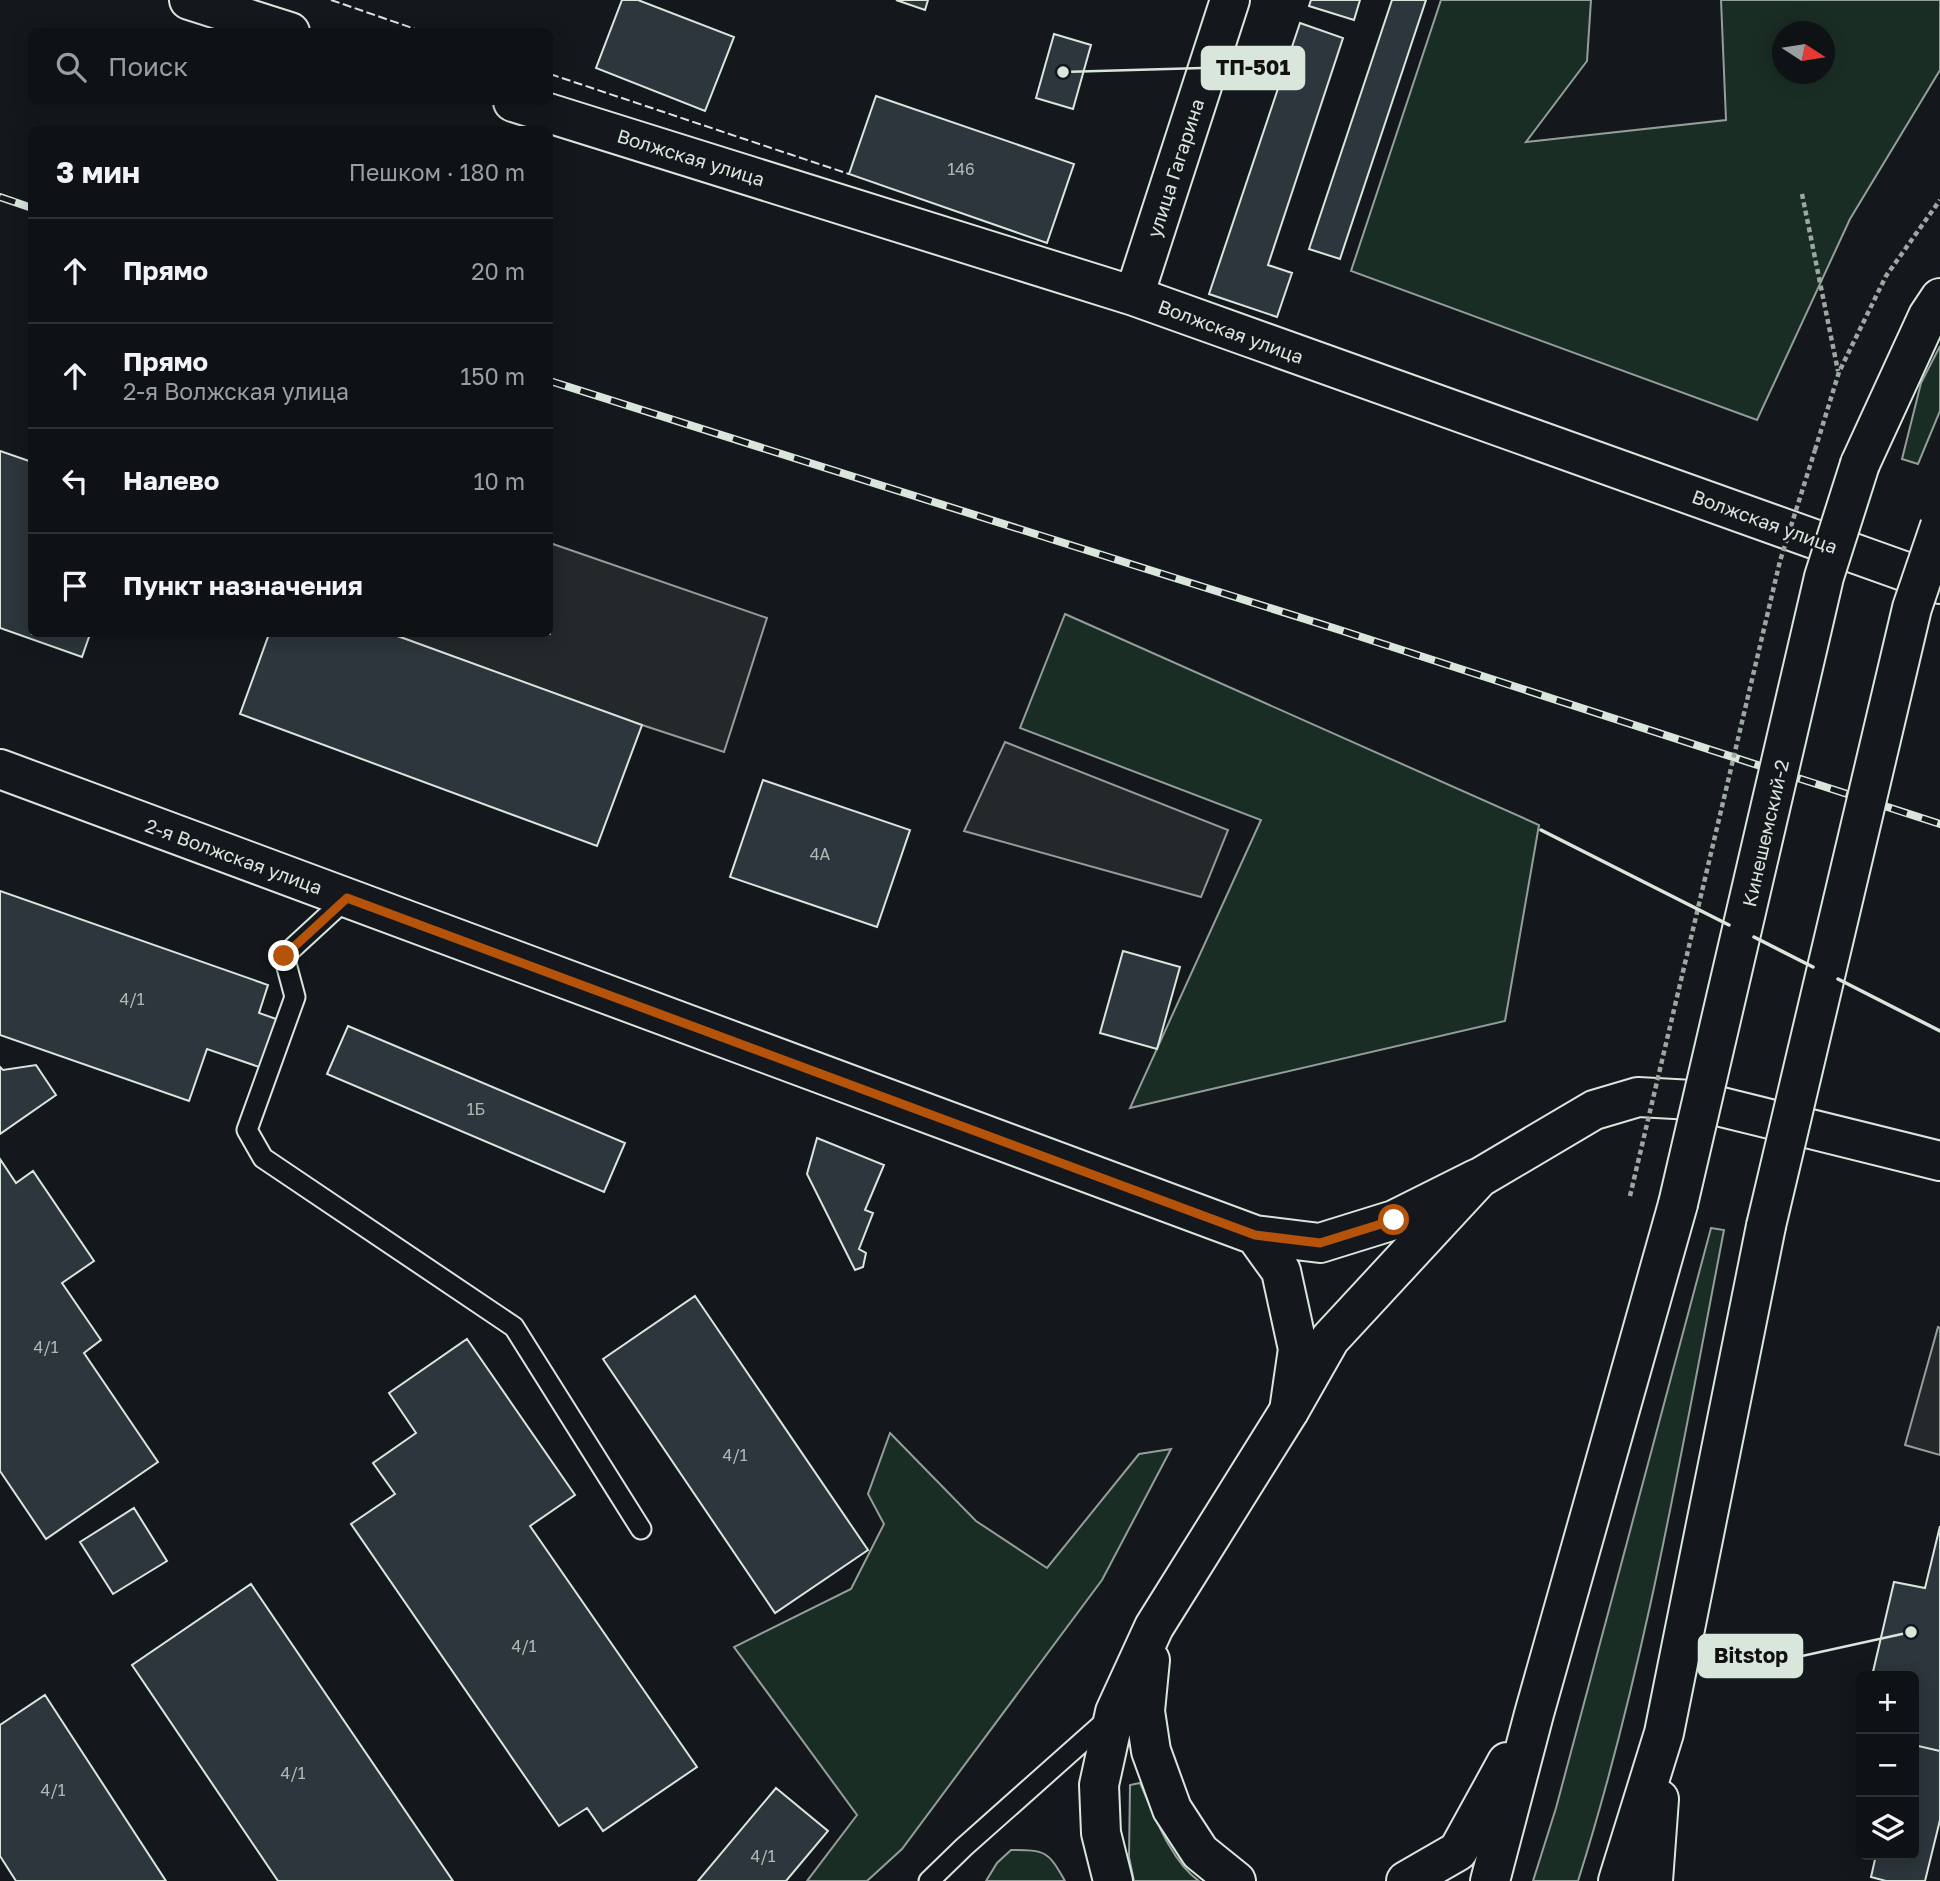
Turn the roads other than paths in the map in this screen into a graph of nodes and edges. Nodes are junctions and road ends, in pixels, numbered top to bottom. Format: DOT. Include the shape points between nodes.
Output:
graph roads {
  1 [pos="189,0"];
  2 [pos="1230,0"];
  3 [pos="277,28"];
  4 [pos="523,105"];
  5 [pos="1134,296"];
  6 [pos="1940,298"];
  7 [pos="1940,526"];
  8 [pos="1940,584"];
  9 [pos="0,769"];
  10 [pos="347,898"];
  11 [pos="1940,1161"];
  12 [pos="1479,1178"];
  13 [pos="1255,1235"];
  14 [pos="1289,1411"];
  15 [pos="641,1529"];
  16 [pos="1154,1627"];
  17 [pos="1115,1712"];
  18 [pos="1534,1714"];
  19 [pos="1664,1733"];
  20 [pos="929,1881"];
  21 [pos="1113,1881"];
  22 [pos="1236,1881"];
  23 [pos="1406,1881"];
  24 [pos="1490,1881"];
  25 [pos="1618,1881"];
  26 [pos="1653,1881"];
  1 -- 3 [label="main road"];
  2 -- 5 [label="main road, улица Гагарина"];
  4 -- 5 [label="main road, Волжская улица"];
  5 -- 8 [label="main road, Волжская улица"];
  6 -- 18 [label="main road, Кинешемский-2, bridge" via="1927,316 1860,464 1821,591 1678,1204"];
  7 -- 19 [label="main road, bridge" via="1912,608 1766,1226"];
  9 -- 10 [label="main road, 2-я Волжская улица"];
  10 -- 13 [label="main road, 2-я Волжская улица"];
  10 -- 15 [label="lane" via="284,956 295,997 247,1130 263,1158 514,1327"];
  11 -- 12 [label="main road" via="1693,1100 1639,1097 1594,1110"];
  12 -- 13 [label="main road, 2-я Волжская улица" via="1394,1220 1320,1243"];
  12 -- 14 [label="main road" via="1330,1339"];
  13 -- 14 [label="main road" via="1281,1271 1298,1349"];
  14 -- 16 [label="main road"];
  16 -- 17 [label="main road"];
  16 -- 22 [label="main road" via="1145,1711 1151,1751 1172,1809 1199,1852"];
  17 -- 20 [label="lane"];
  17 -- 21 [label="main road" via="1099,1785 1101,1833"];
  18 -- 23 [label="main road" via="1458,1850"];
  18 -- 24 [label="main road"];
  19 -- 25 [label="main road"];
  19 -- 26 [label="main road"];
}
